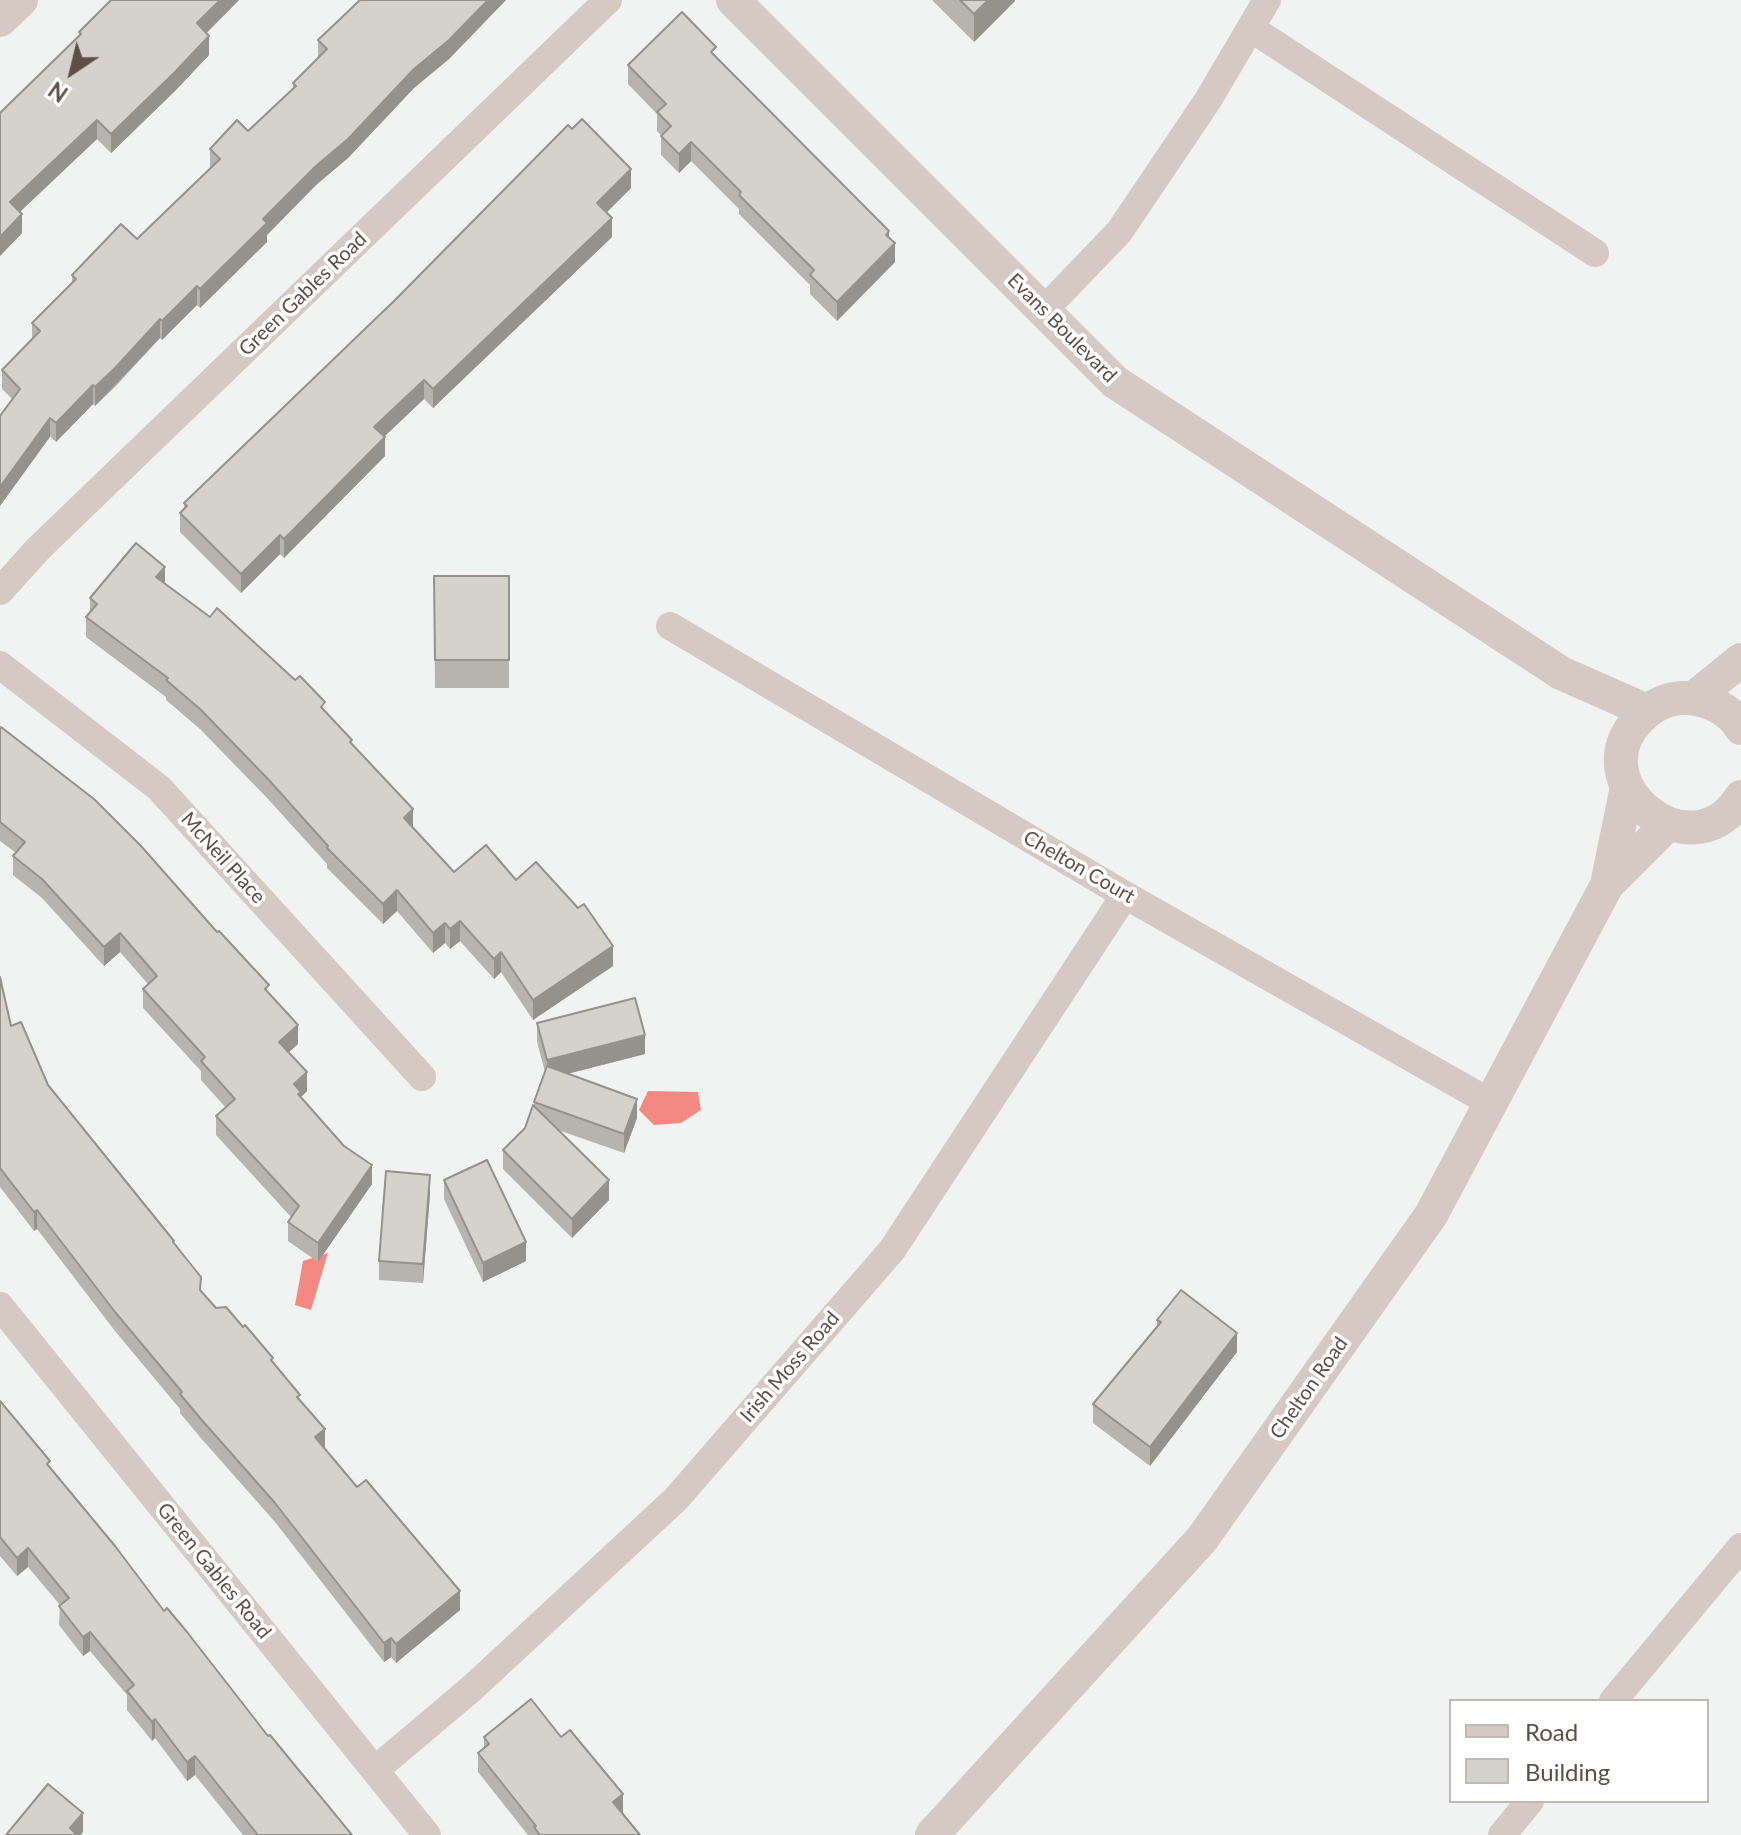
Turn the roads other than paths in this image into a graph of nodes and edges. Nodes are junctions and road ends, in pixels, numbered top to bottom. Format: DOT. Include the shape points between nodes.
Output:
graph roads {
  1 [pos="21,0"];
  2 [pos="608,0"];
  3 [pos="733,0"];
  4 [pos="1267,0"];
  5 [pos="0,20"];
  6 [pos="1252,29"];
  7 [pos="1595,253"];
  8 [pos="1044,310"];
  9 [pos="0,591"];
  10 [pos="670,626"];
  11 [pos="1741,660"];
  12 [pos="0,665"];
  13 [pos="1561,673"];
  14 [pos="1694,698"];
  15 [pos="1647,711"];
  16 [pos="1741,728"];
  17 [pos="1626,738"];
  18 [pos="1627,787"];
  19 [pos="1741,797"];
  20 [pos="1668,824"];
  21 [pos="1726,826"];
  22 [pos="1607,885"];
  23 [pos="1125,895"];
  24 [pos="422,1077"];
  25 [pos="1491,1103"];
  26 [pos="0,1306"];
  27 [pos="1741,1547"];
  28 [pos="1615,1699"];
  29 [pos="375,1770"];
  30 [pos="1528,1803"];
  31 [pos="947,1830"];
  32 [pos="427,1835"];
  33 [pos="1502,1835"];
  1 -- 5 [label="street"];
  2 -- 9 [label="street, Green Gables Road"];
  3 -- 8 [label="street, Evans Boulevard"];
  4 -- 6 [label="street"];
  6 -- 7 [label="street"];
  6 -- 8 [label="street" via="1119,232"];
  8 -- 13 [label="street, Evans Boulevard" via="1115,382"];
  10 -- 23 [label="street, Chelton Court"];
  11 -- 14 [label="street"];
  12 -- 24 [label="street, McNeil Place" via="159,788"];
  13 -- 15 [label="street, Evans Boulevard"];
  13 -- 17 [label="street, Evans Boulevard"];
  14 -- 15 [label="street" via="1669,700"];
  14 -- 16 [label="street" via="1726,711"];
  15 -- 17 [label="street"];
  17 -- 18 [label="street, Chelton Road" via="1622,771"];
  18 -- 20 [label="street" via="1647,814"];
  18 -- 22 [label="street, Chelton Road"];
  19 -- 21 [label="street" via="1727,814"];
  20 -- 21 [label="street"];
  20 -- 22 [label="street, Chelton Road"];
  22 -- 25 [label="street, Chelton Road"];
  23 -- 25 [label="street, Chelton Court"];
  23 -- 29 [label="street, Irish Moss Road" via="892,1250 676,1499 471,1689"];
  25 -- 31 [label="street, Chelton Road" via="1431,1215 1202,1539"];
  26 -- 29 [label="street, Green Gables Road"];
  27 -- 28 [label="street"];
  29 -- 32 [label="street, Green Gables Road"];
  30 -- 33 [label="street"];
}
